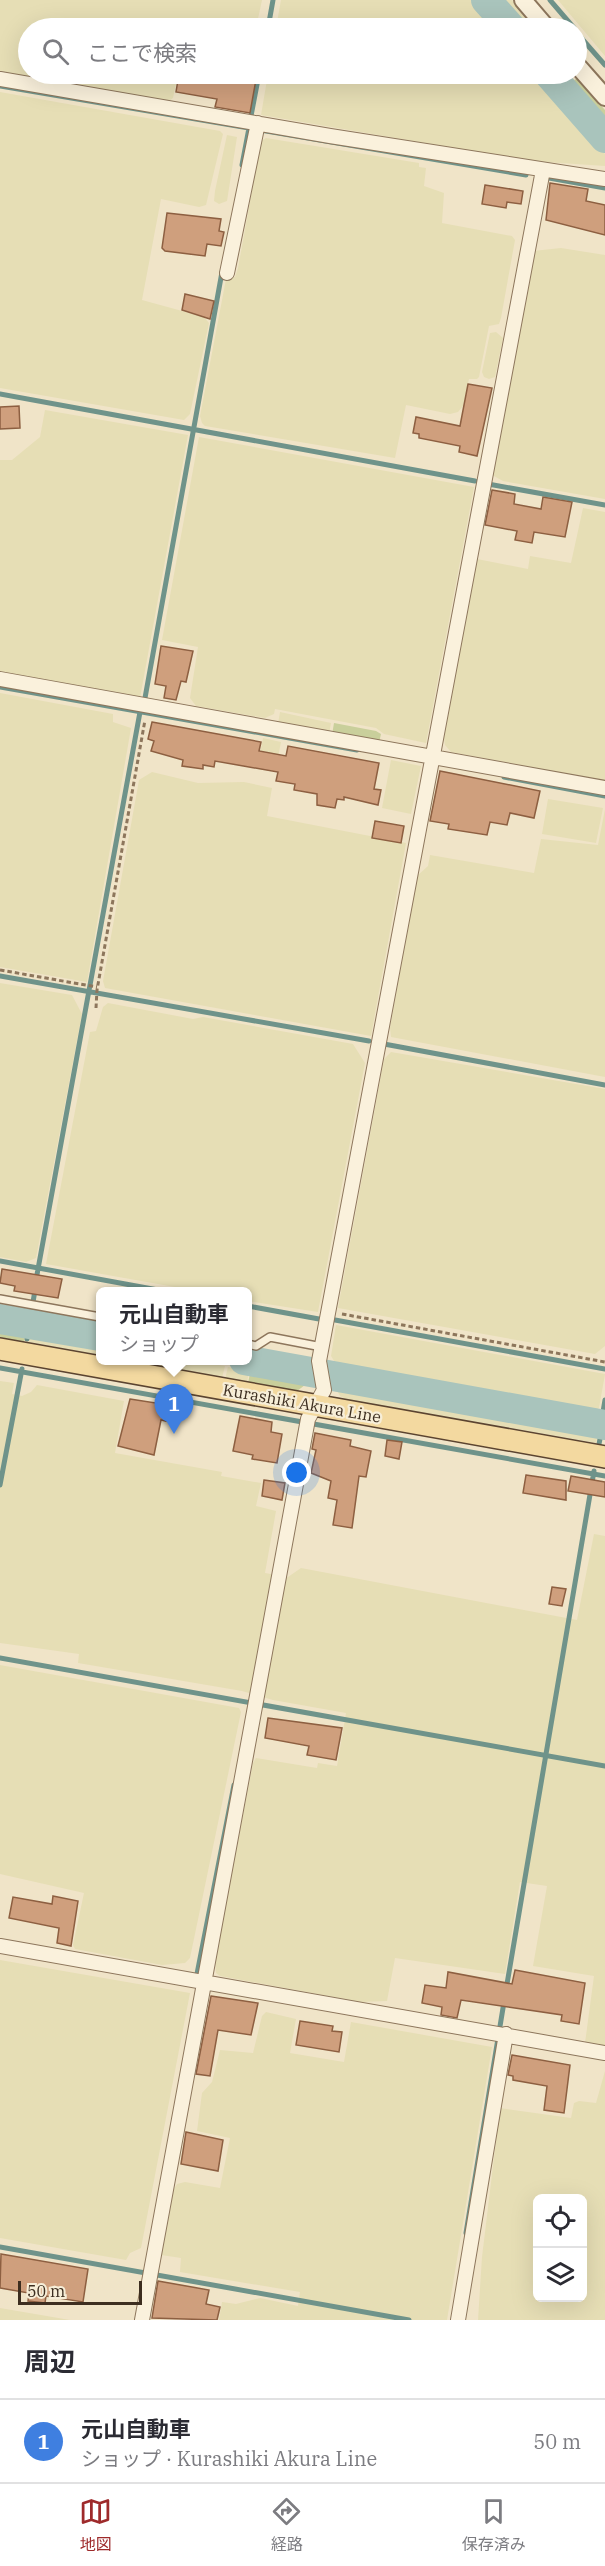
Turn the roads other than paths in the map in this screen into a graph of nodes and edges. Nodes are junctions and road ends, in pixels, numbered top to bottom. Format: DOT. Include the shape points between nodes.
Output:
graph roads {
  1 [pos="523,0"];
  2 [pos="538,18"];
  3 [pos="587,77"];
  4 [pos="0,79"];
  5 [pos="18,82"];
  6 [pos="26,84"];
  7 [pos="605,98"];
  8 [pos="257,128"];
  9 [pos="543,170"];
  10 [pos="605,178"];
  11 [pos="227,273"];
  12 [pos="0,680"];
  13 [pos="431,756"];
  14 [pos="605,788"];
  15 [pos="0,1299"];
  16 [pos="96,1316"];
  17 [pos="252,1345"];
  18 [pos="322,1347"];
  19 [pos="0,1349"];
  20 [pos="310,1418"];
  21 [pos="605,1457"];
  22 [pos="0,1946"];
  23 [pos="201,1984"];
  24 [pos="503,2037"];
  25 [pos="605,2053"];
  26 [pos="142,2320"];
  27 [pos="458,2320"];
  1 -- 2 [label="street"];
  3 -- 7 [label="street"];
  4 -- 5 [label="street"];
  6 -- 8 [label="street"];
  8 -- 9 [label="street"];
  8 -- 11 [label="street"];
  9 -- 10 [label="street"];
  9 -- 13 [label="street"];
  12 -- 13 [label="street"];
  13 -- 14 [label="street"];
  13 -- 18 [label="street"];
  15 -- 16 [label="lane"];
  17 -- 18 [label="lane" via="270,1338"];
  18 -- 20 [label="street" via="324,1390"];
  19 -- 20 [label="main road, Kurashiki Akura Line"];
  20 -- 21 [label="main road, Kurashiki Akura Line"];
  20 -- 23 [label="street"];
  22 -- 23 [label="street"];
  23 -- 24 [label="street"];
  23 -- 26 [label="street"];
  24 -- 25 [label="street"];
  24 -- 27 [label="street"];
}
